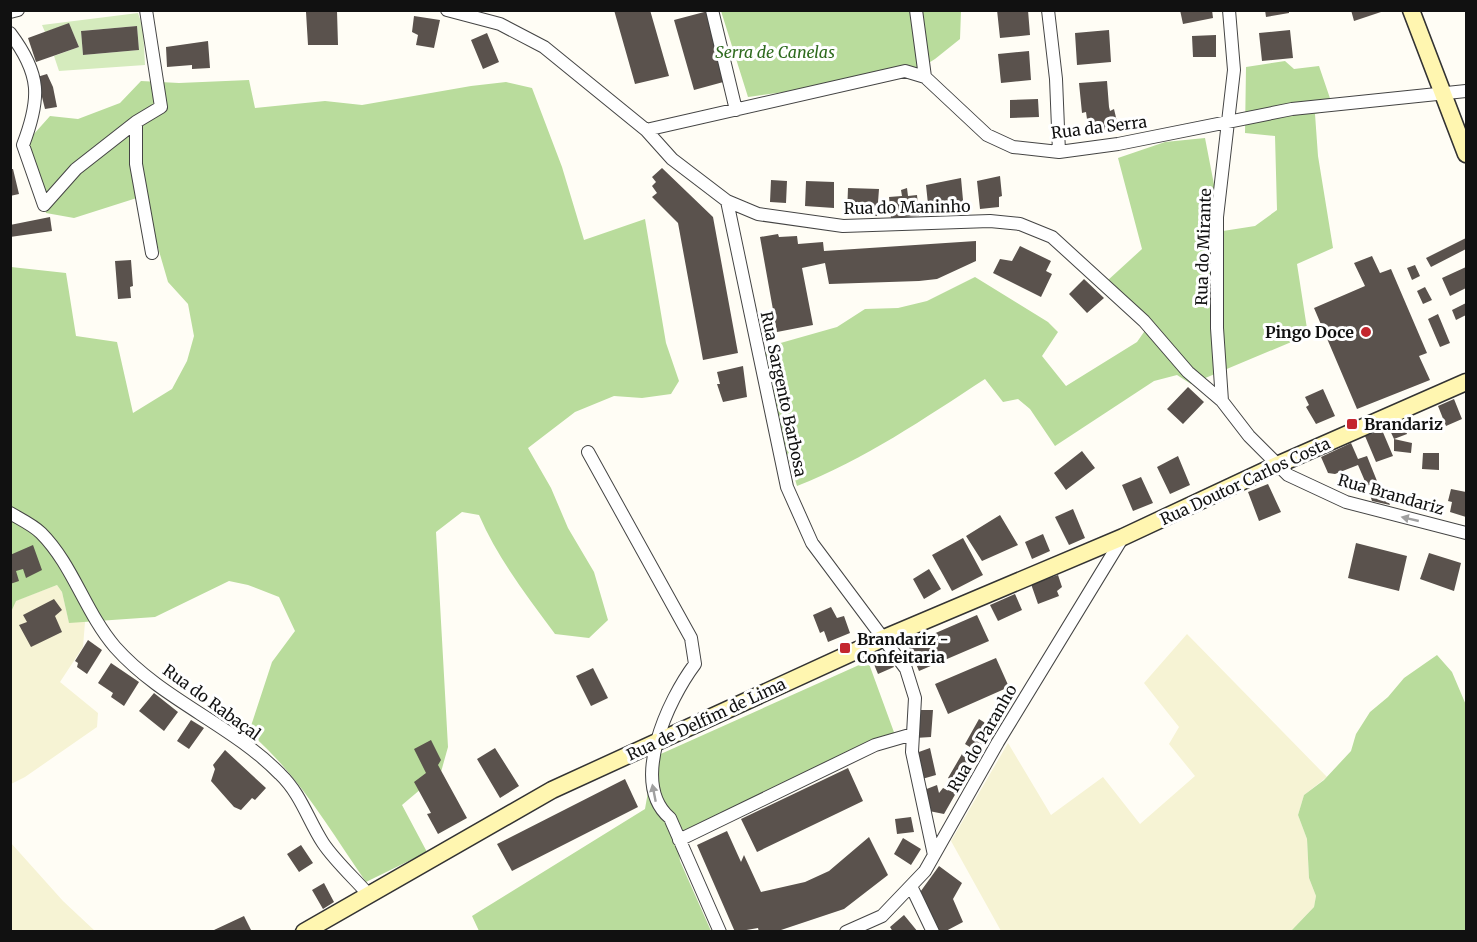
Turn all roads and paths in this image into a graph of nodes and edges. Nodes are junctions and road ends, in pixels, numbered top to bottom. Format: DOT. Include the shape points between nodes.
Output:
graph roads {
  1 [pos="146,10"];
  2 [pos="447,10"];
  3 [pos="504,10"];
  4 [pos="712,10"];
  5 [pos="916,10"];
  6 [pos="1048,10"];
  7 [pos="1229,10"];
  8 [pos="1411,10"];
  9 [pos="500,24"];
  10 [pos="10,33"];
  11 [pos="925,77"];
  12 [pos="1467,90"];
  13 [pos="1442,92"];
  14 [pos="736,110"];
  15 [pos="136,122"];
  16 [pos="1229,122"];
  17 [pos="646,130"];
  18 [pos="1059,152"];
  19 [pos="1467,154"];
  20 [pos="727,201"];
  21 [pos="152,253"];
  22 [pos="1467,382"];
  23 [pos="1222,401"];
  24 [pos="588,452"];
  25 [pos="1277,465"];
  26 [pos="10,513"];
  27 [pos="1467,533"];
  28 [pos="1124,537"];
  29 [pos="884,638"];
  30 [pos="913,734"];
  31 [pos="659,740"];
  32 [pos="679,840"];
  33 [pos="934,855"];
  34 [pos="911,886"];
  35 [pos="369,894"];
  36 [pos="304,932"];
  37 [pos="720,932"];
  38 [pos="846,932"];
  39 [pos="933,932"];
  1 -- 15 [label="street" via="162,107"];
  2 -- 9 [label="street, Rua do Maninho"];
  3 -- 9 [label="street"];
  4 -- 14 [label="street"];
  5 -- 11 [label="street"];
  6 -- 18 [label="street"];
  7 -- 16 [label="street, Rua do Mirante" via="1234,70"];
  8 -- 13 [label="main road"];
  9 -- 17 [label="street, Rua do Maninho" via="544,47"];
  10 -- 15 [label="street" via="28,56 37,94 34,117 23,145 44,205 76,169"];
  11 -- 14 [label="street" via="906,71"];
  11 -- 18 [label="street, Rua da Serra" via="987,135 1013,147"];
  12 -- 13 [label="street, Rua da Serra"];
  13 -- 16 [label="street, Rua da Serra" via="1292,109"];
  13 -- 19 [label="main road"];
  14 -- 17 [label="street"];
  15 -- 21 [label="street" via="136,164"];
  16 -- 18 [label="street, Rua da Serra"];
  16 -- 23 [label="street, Rua do Mirante" via="1217,217 1217,328"];
  17 -- 20 [label="street, Rua do Maninho" via="672,159"];
  20 -- 23 [label="street, Rua do Maninho" via="758,214 843,226 990,221 1020,224 1052,237 1144,321 1188,372"];
  20 -- 29 [label="street, Rua Sargento Barbosa" via="787,487 812,543"];
  22 -- 25 [label="main road, Rua Doutor Carlos Costa"];
  23 -- 25 [label="street"];
  24 -- 31 [label="street" via="691,638 695,664 677,688"];
  27 -- 25 [label="street, Rua Brandariz, one-way" via="1346,502 1288,475"];
  25 -- 28 [label="main road, Rua Doutor Carlos Costa"];
  26 -- 35 [label="street, Rua do Rabaçal" via="39,531 56,551 90,613 116,648 164,691 240,740 281,774 303,803 323,844"];
  28 -- 29 [label="main road, Rua de Delfim de Lima"];
  28 -- 33 [label="street, Rua do Paranho" via="998,742"];
  29 -- 30 [label="street, Rua Sargento Barbosa" via="906,669 915,698"];
  29 -- 31 [label="main road, Rua de Delfim de Lima"];
  30 -- 32 [label="street" via="875,745"];
  30 -- 33 [label="street, Rua Sargento Barbosa" via="912,752"];
  32 -- 31 [label="street, one-way" via="670,818 658,808 653,795 651,761"];
  31 -- 35 [label="main road, Rua de Delfim de Lima" via="541,795"];
  32 -- 37 [label="street"];
  33 -- 34 [label="street, Rua do Paranho"];
  34 -- 38 [label="street, Rua do Paranho" via="882,916"];
  34 -- 39 [label="street"];
  35 -- 36 [label="main road, Rua de Delfim de Lima"];
}
